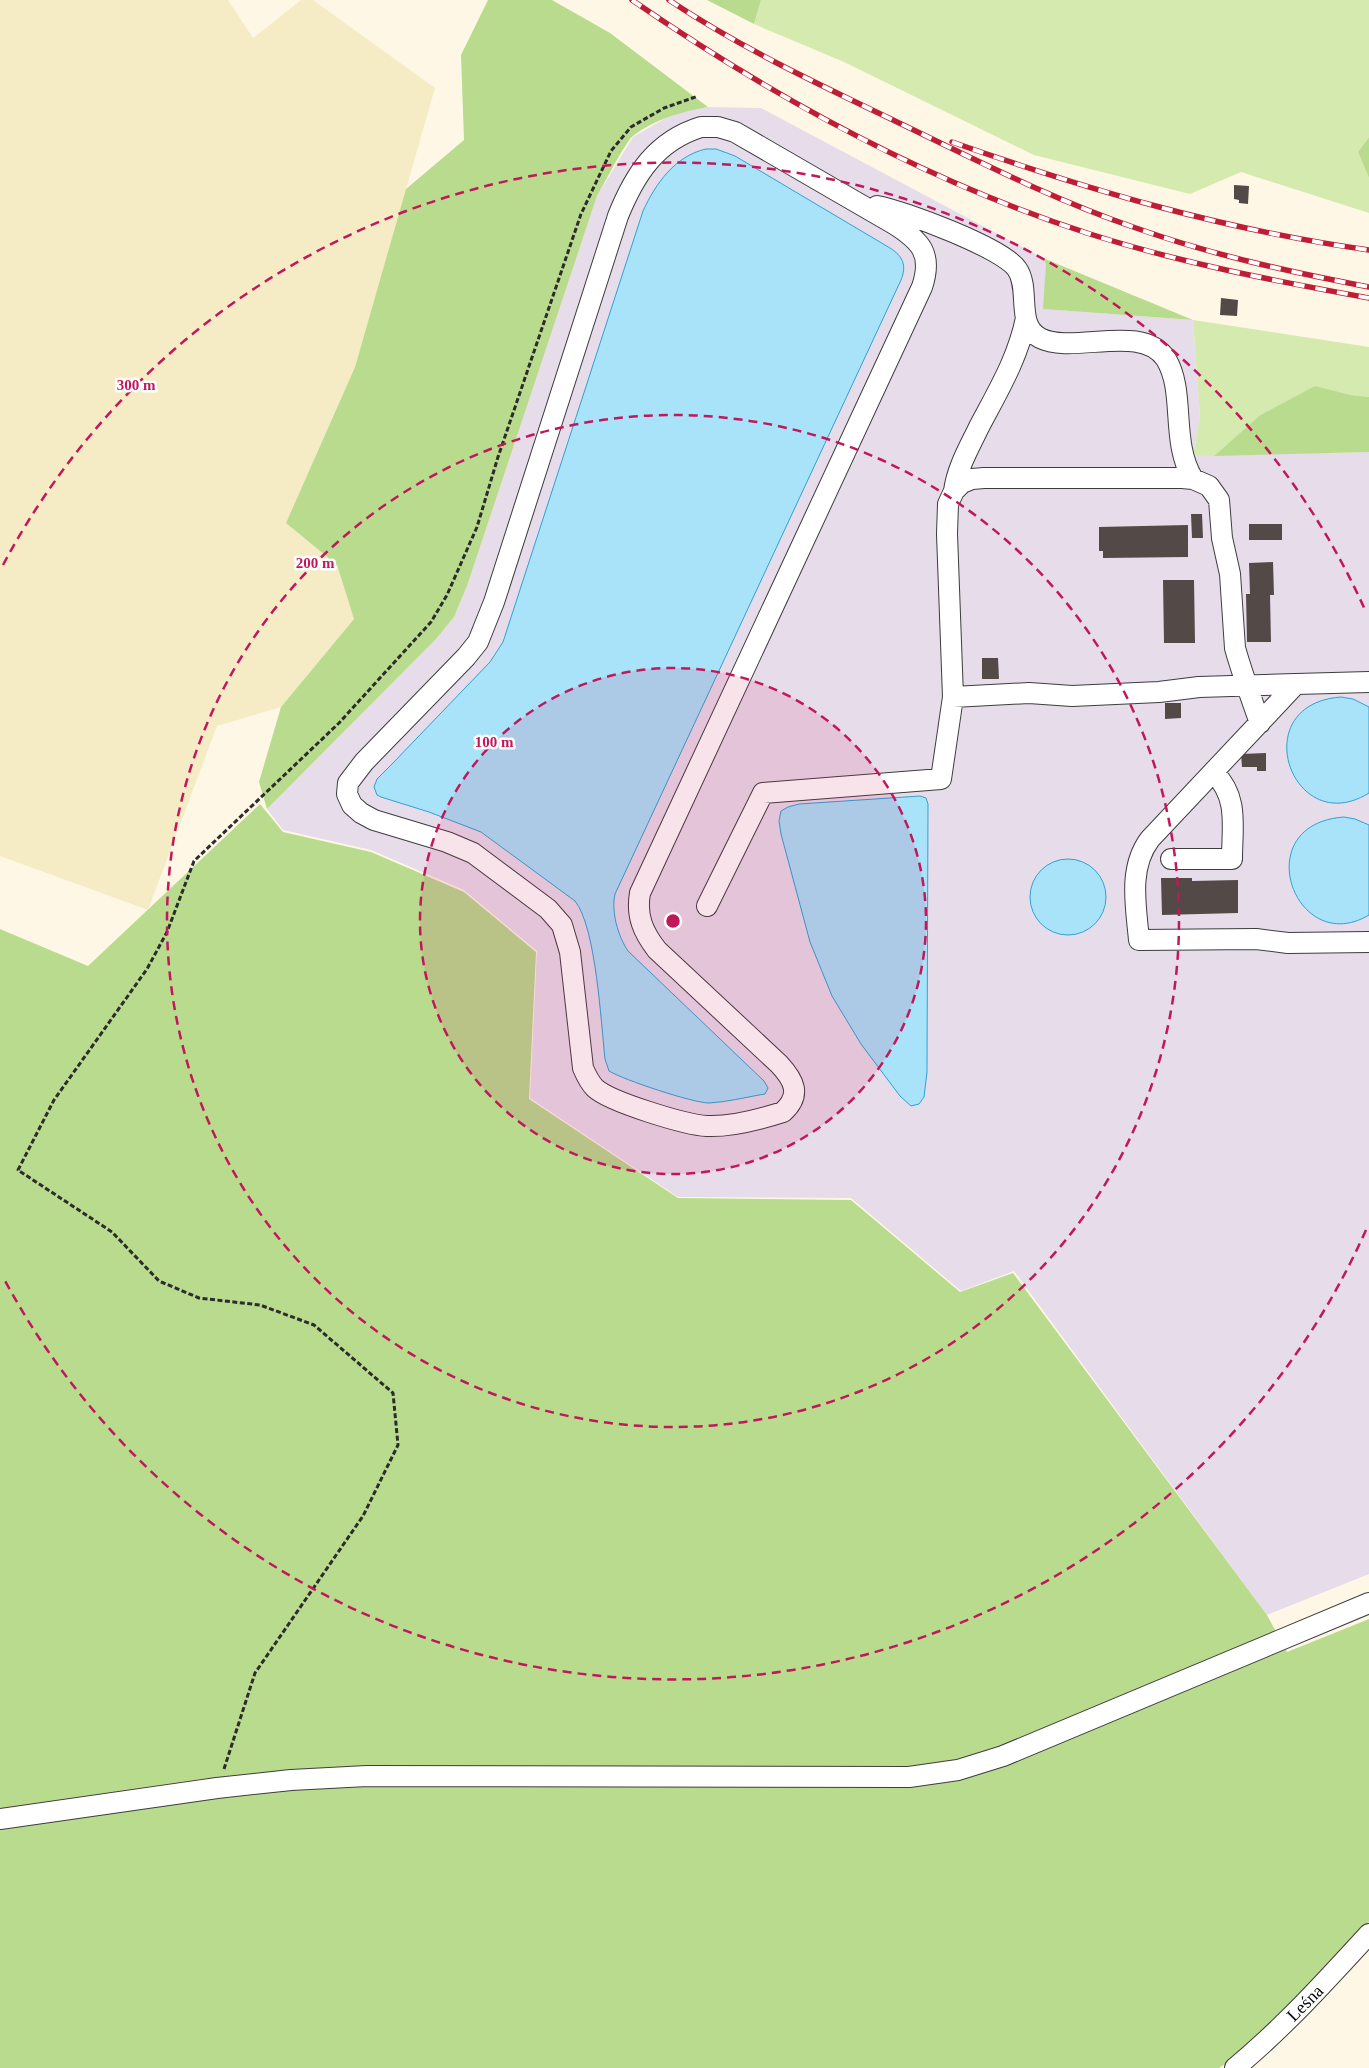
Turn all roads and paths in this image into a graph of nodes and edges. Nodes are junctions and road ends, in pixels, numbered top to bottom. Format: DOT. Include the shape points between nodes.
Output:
graph roads {
  1 [pos="698,96"];
  2 [pos="864,207"];
  3 [pos="1026,318"];
  4 [pos="1193,479"];
  5 [pos="954,491"];
  6 [pos="1369,682"];
  7 [pos="1296,684"];
  8 [pos="1247,685"];
  9 [pos="953,697"];
  10 [pos="1260,723"];
  11 [pos="1214,773"];
  12 [pos="1170,859"];
  13 [pos="707,906"];
  14 [pos="1369,942"];
  15 [pos="1369,1603"];
  16 [pos="217,1788"];
  17 [pos="0,1819"];
  18 [pos="1369,1934"];
  19 [pos="1235,2068"];
  1 -- 16 [label="path" via="664,108 631,127 610,151 581,214 477,527 432,622 339,723 194,861 167,932 147,969 54,1100 18,1170 112,1232 160,1281 199,1298 260,1305 314,1325 393,1393 398,1445 363,1516 255,1673"];
  2 -- 2 [label="street" via="734,132 718,127 701,127 683,133 666,143 651,158 634,182 618,216 494,602 478,642 348,783 347,794 361,813 473,853 548,908 562,925 568,944 580,1054 588,1080 616,1100 694,1125 718,1126 783,1112 794,1095 793,1083 778,1064 657,950 643,930 638,906 644,882 926,277 926,256 914,238"];
  2 -- 3 [label="street" via="876,206 906,214 1003,256 1022,278"];
  3 -- 4 [label="street" via="1032,332 1049,341 1127,341 1158,350 1165,358 1173,379 1181,450"];
  3 -- 5 [label="street" via="1012,366 964,457"];
  4 -- 5 [label="street" via="984,478 962,483"];
  4 -- 8 [label="street" via="1209,486 1219,500 1222,538 1230,574 1235,648"];
  5 -- 9 [label="street" via="948,504 947,534"];
  6 -- 7 [label="street"];
  7 -- 8 [label="street"];
  7 -- 10 [label="street"];
  8 -- 9 [label="street" via="1081,696 1029,693"];
  8 -- 10 [label="street"];
  9 -- 13 [label="street" via="941,779 763,793"];
  10 -- 11 [label="street"];
  11 -- 12 [label="street" via="1226,787 1232,803 1232,859"];
  11 -- 14 [label="street" via="1150,839 1139,857 1135,881 1139,940"];
  15 -- 16 [label="street" via="1053,1736 958,1770 909,1777 367,1776"];
  16 -- 17 [label="street"];
  18 -- 19 [label="street, Leśna" via="1316,1993"];
}
